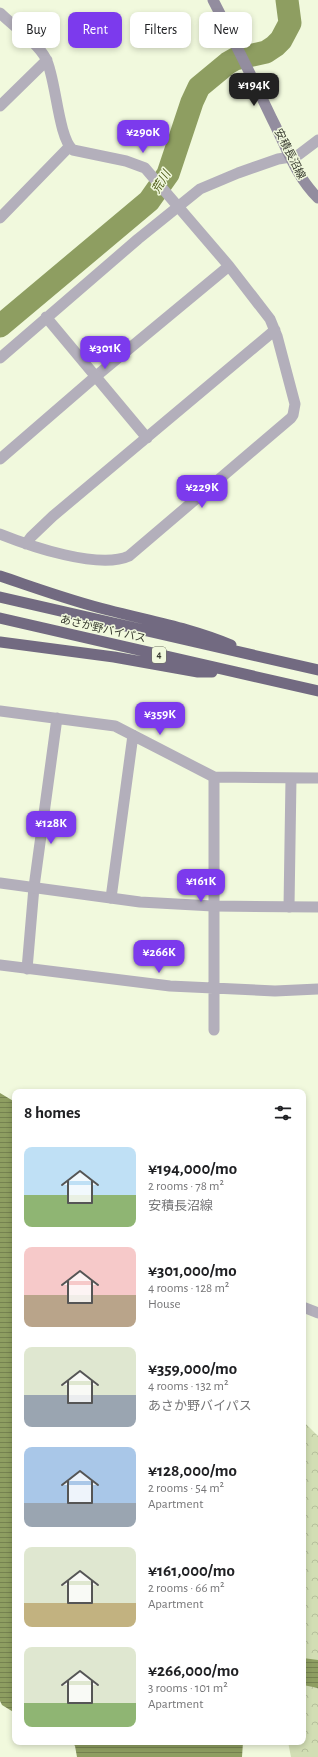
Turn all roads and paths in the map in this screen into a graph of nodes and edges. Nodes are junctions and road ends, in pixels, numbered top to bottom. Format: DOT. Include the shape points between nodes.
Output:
graph roads {
  1 [pos="213,0"];
  2 [pos="0,13"];
  3 [pos="47,60"];
  4 [pos="0,106"];
  5 [pos="318,140"];
  6 [pos="69,147"];
  7 [pos="290,158"];
  8 [pos="318,198"];
  9 [pos="178,206"];
  10 [pos="0,218"];
  11 [pos="229,266"];
  12 [pos="46,317"];
  13 [pos="275,330"];
  14 [pos="0,358"];
  15 [pos="95,377"];
  16 [pos="147,438"];
  17 [pos="0,459"];
  18 [pos="0,534"];
  19 [pos="26,544"];
  20 [pos="0,576"];
  21 [pos="0,597"];
  22 [pos="0,618"];
  23 [pos="0,642"];
  24 [pos="258,657"];
  25 [pos="318,670"];
  26 [pos="233,672"];
  27 [pos="318,691"];
  28 [pos="0,711"];
  29 [pos="57,718"];
  30 [pos="133,735"];
  31 [pos="214,777"];
  32 [pos="291,778"];
  33 [pos="318,778"];
  34 [pos="0,883"];
  35 [pos="34,886"];
  36 [pos="111,898"];
  37 [pos="213,906"];
  38 [pos="289,907"];
  39 [pos="318,907"];
  40 [pos="0,965"];
  41 [pos="27,969"];
  42 [pos="214,988"];
  43 [pos="318,989"];
  44 [pos="214,1030"];
  45 [pos="306,1308"];
  46 [pos="318,1313"];
  1 -- 7 [label="main road, 安積長沼線"];
  2 -- 3 [label="street" via="40,50"];
  3 -- 4 [label="street"];
  3 -- 6 [label="street"];
  5 -- 7 [label="street" via="302,154"];
  6 -- 9 [label="street" via="145,168"];
  6 -- 10 [label="street"];
  7 -- 8 [label="main road, 安積長沼線"];
  7 -- 9 [label="street" via="278,159 208,184"];
  9 -- 11 [label="street"];
  9 -- 12 [label="street"];
  11 -- 13 [label="street" via="270,319"];
  11 -- 15 [label="street"];
  12 -- 14 [label="street"];
  12 -- 15 [label="street"];
  13 -- 16 [label="street"];
  13 -- 19 [label="street" via="295,404 293,415 270,436 130,556 93,559"];
  15 -- 16 [label="street"];
  15 -- 17 [label="street"];
  16 -- 19 [label="street" via="53,516"];
  18 -- 19 [label="street"];
  20 -- 24 [label="highway" via="108,610 204,634"];
  21 -- 24 [label="highway, あさか野バイパス / 4"];
  22 -- 26 [label="highway, あさか野バイパス / 4"];
  23 -- 26 [label="highway" via="114,657 198,672"];
  24 -- 25 [label="highway, あさか野バイパス / 4"];
  26 -- 27 [label="highway, あさか野バイパス / 4"];
  28 -- 29 [label="street"];
  29 -- 30 [label="street" via="109,725"];
  29 -- 35 [label="street"];
  30 -- 31 [label="street"];
  30 -- 36 [label="street"];
  31 -- 32 [label="street"];
  31 -- 37 [label="street"];
  32 -- 33 [label="street"];
  32 -- 38 [label="street"];
  34 -- 35 [label="street"];
  35 -- 36 [label="street"];
  35 -- 41 [label="street"];
  36 -- 37 [label="street"];
  37 -- 38 [label="street"];
  37 -- 42 [label="street"];
  38 -- 39 [label="street"];
  40 -- 41 [label="street"];
  41 -- 42 [label="street" via="170,986"];
  42 -- 43 [label="street"];
  42 -- 44 [label="street"];
  45 -- 46 [label="street"];
}
